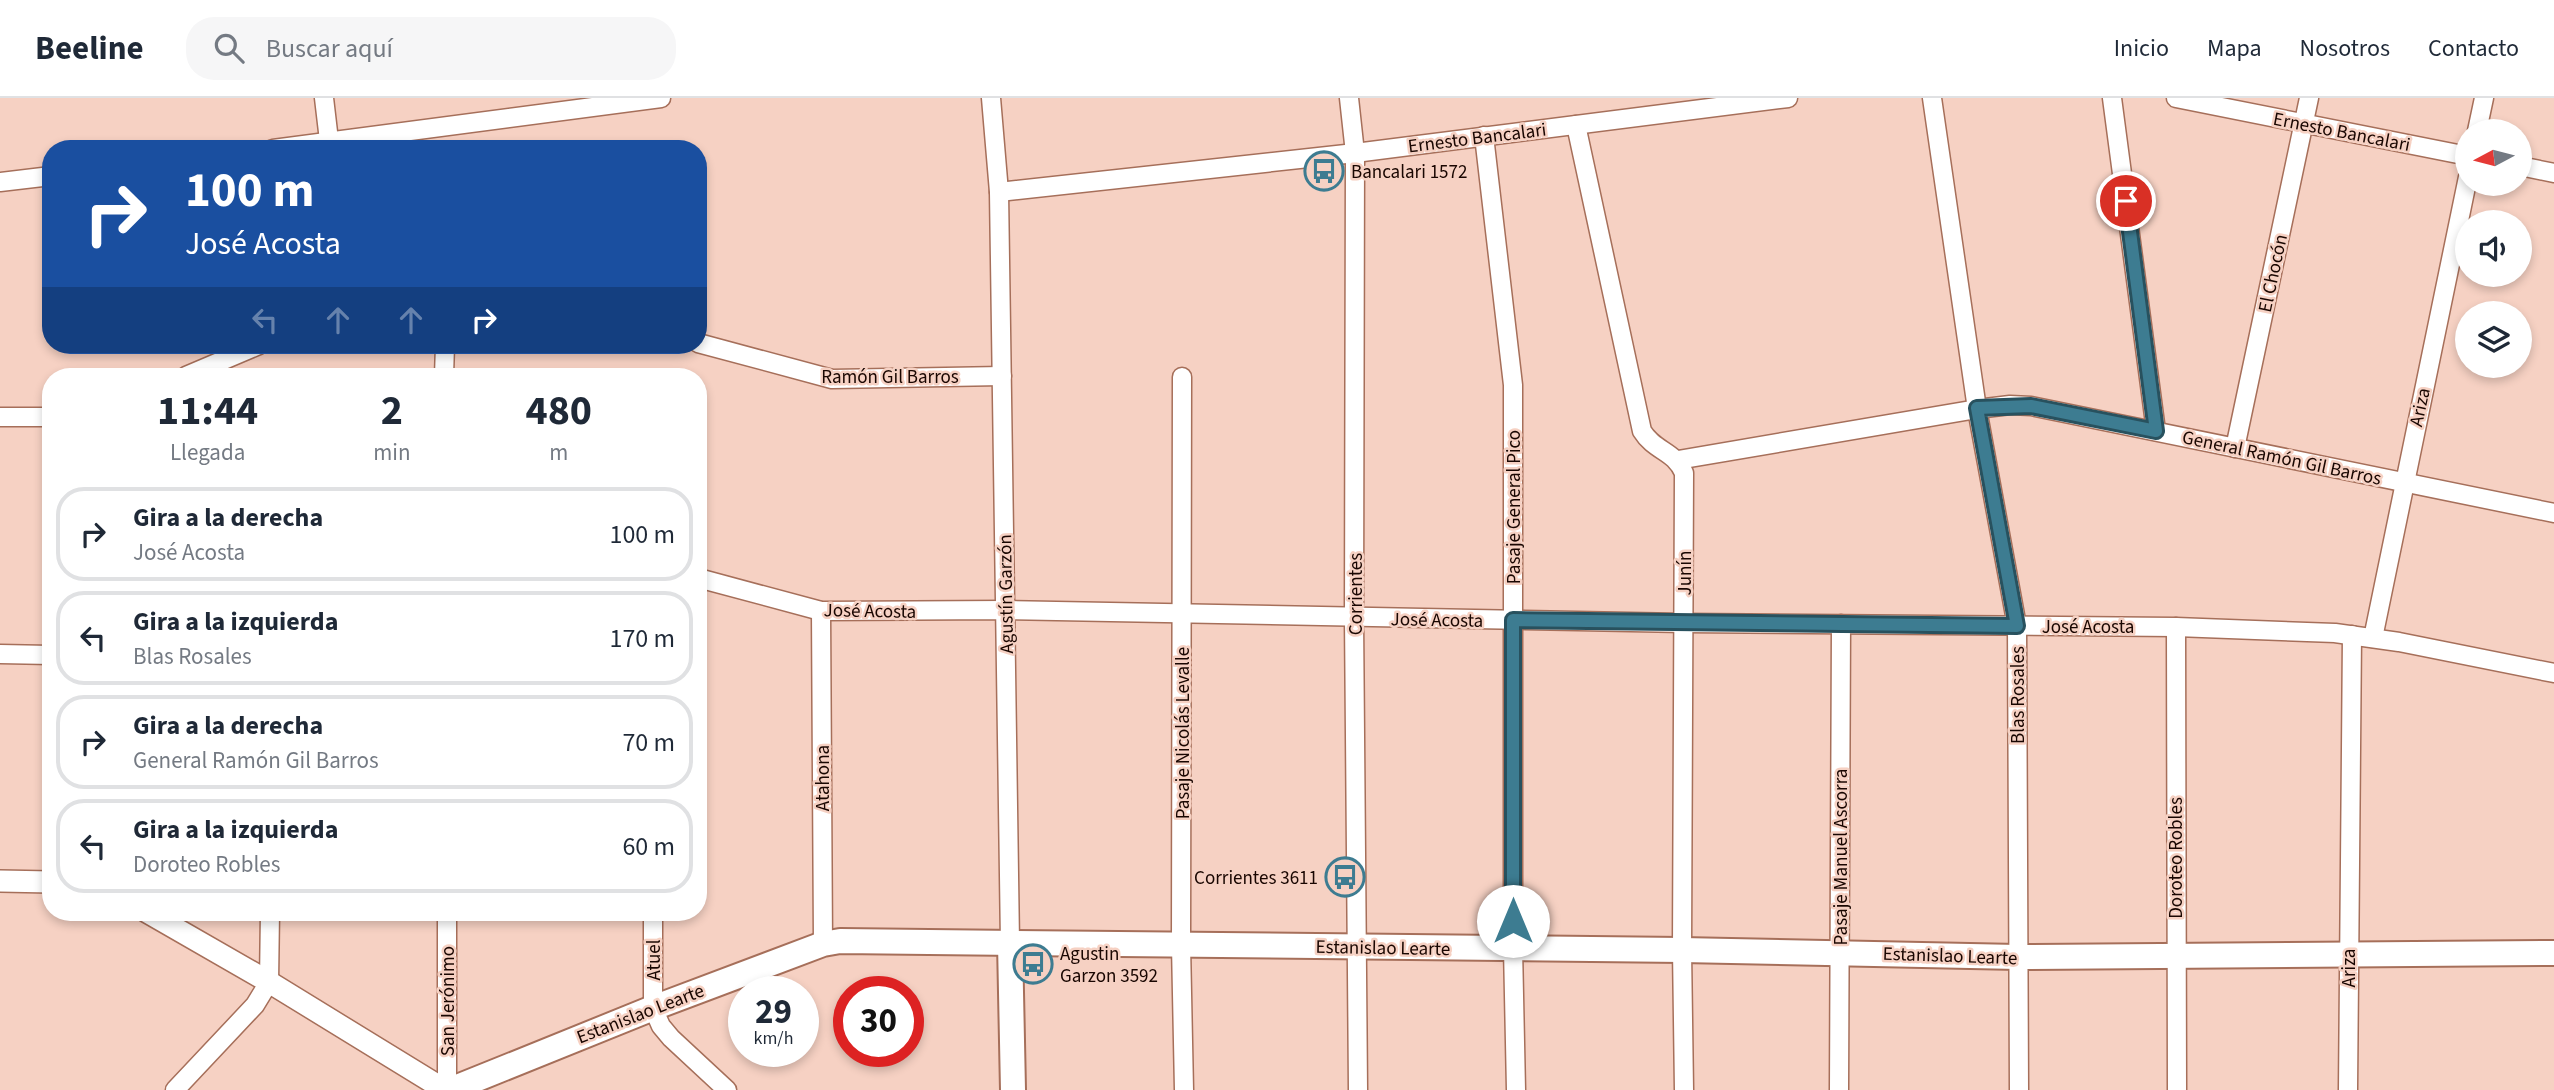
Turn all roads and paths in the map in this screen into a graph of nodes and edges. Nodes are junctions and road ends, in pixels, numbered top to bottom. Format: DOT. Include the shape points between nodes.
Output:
graph roads {
  1 [pos="324,98"];
  2 [pos="661,98"];
  3 [pos="991,98"];
  4 [pos="1349,98"];
  5 [pos="1788,98"];
  6 [pos="1931,98"];
  7 [pos="2112,98"];
  8 [pos="2176,98"];
  9 [pos="2309,98"];
  10 [pos="2484,98"];
  11 [pos="637,100"];
  12 [pos="2480,119"];
  13 [pos="2304,124"];
  14 [pos="1576,125"];
  15 [pos="1484,136"];
  16 [pos="328,140"];
  17 [pos="363,140"];
  18 [pos="1355,152"];
  19 [pos="2455,153"];
  20 [pos="2532,168"];
  21 [pos="2554,173"];
  22 [pos="42,177"];
  23 [pos="0,182"];
  24 [pos="999,192"];
  25 [pos="2464,196"];
  26 [pos="707,345"];
  27 [pos="238,354"];
  28 [pos="205,368"];
  29 [pos="1002,376"];
  30 [pos="1181,377"];
  31 [pos="1977,408"];
  32 [pos="0,417"];
  33 [pos="42,417"];
  34 [pos="2156,431"];
  35 [pos="2235,448"];
  36 [pos="1678,460"];
  37 [pos="2403,482"];
  38 [pos="2554,513"];
  39 [pos="707,580"];
  40 [pos="821,611"];
  41 [pos="1006,611"];
  42 [pos="1183,615"];
  43 [pos="1354,618"];
  44 [pos="1513,620"];
  45 [pos="1684,623"];
  46 [pos="1841,624"];
  47 [pos="2017,626"];
  48 [pos="2176,627"];
  49 [pos="2352,635"];
  50 [pos="2373,638"];
  51 [pos="0,654"];
  52 [pos="42,655"];
  53 [pos="2554,673"];
  54 [pos="0,881"];
  55 [pos="42,882"];
  56 [pos="164,921"];
  57 [pos="270,921"];
  58 [pos="447,921"];
  59 [pos="653,921"];
  60 [pos="1010,943"];
  61 [pos="823,944"];
  62 [pos="1181,945"];
  63 [pos="1359,948"];
  64 [pos="1513,948"];
  65 [pos="1682,950"];
  66 [pos="1840,952"];
  67 [pos="2554,953"];
  68 [pos="2348,954"];
  69 [pos="2175,955"];
  70 [pos="2018,957"];
  71 [pos="269,982"];
  72 [pos="653,1008"];
  73 [pos="175,1090"];
  74 [pos="448,1090"];
  75 [pos="727,1090"];
  76 [pos="1013,1090"];
  77 [pos="1184,1090"];
  78 [pos="1358,1090"];
  79 [pos="1516,1090"];
  80 [pos="1684,1090"];
  81 [pos="1839,1090"];
  82 [pos="2019,1090"];
  83 [pos="2177,1090"];
  84 [pos="2348,1090"];
  1 -- 16 [label="street"];
  2 -- 11 [label="street"];
  3 -- 24 [label="street, Agustín Garzón"];
  4 -- 18 [label="street, Corrientes"];
  5 -- 14 [label="street, Ernesto Bancalari"];
  6 -- 31 [label="street, Blas Rosales"];
  7 -- 34 [label="street"];
  8 -- 13 [label="street, Ernesto Bancalari"];
  9 -- 13 [label="street, El Chocón"];
  10 -- 12 [label="street"];
  11 -- 17 [label="street"];
  13 -- 19 [label="street, Ernesto Bancalari"];
  13 -- 35 [label="street, El Chocón"];
  14 -- 15 [label="street, Ernesto Bancalari"];
  14 -- 36 [label="street" via="1642,431 1649,442"];
  15 -- 18 [label="street, Ernesto Bancalari"];
  15 -- 44 [label="street, Pasaje General Pico" via="1513,384"];
  18 -- 24 [label="street, Ernesto Bancalari"];
  18 -- 43 [label="street, Corrientes"];
  20 -- 21 [label="street"];
  22 -- 23 [label="street"];
  24 -- 29 [label="street, Agustín Garzón"];
  25 -- 37 [label="street, Ariza"];
  26 -- 29 [label="street, Ramón Gil Barros" via="832,379"];
  27 -- 28 [label="street"];
  29 -- 41 [label="street, Agustín Garzón"];
  30 -- 42 [label="street, Pasaje Nicolás Levalle"];
  31 -- 34 [label="street, General Ramón Gil Barros" via="2031,406"];
  31 -- 36 [label="street, General Ramón Gil Barros"];
  31 -- 47 [label="street, Blas Rosales"];
  32 -- 33 [label="street"];
  34 -- 35 [label="street, General Ramón Gil Barros"];
  35 -- 37 [label="street, General Ramón Gil Barros"];
  36 -- 45 [label="street, Junín" via="1685,487"];
  37 -- 38 [label="street, General Ramón Gil Barros"];
  37 -- 50 [label="street, Ariza"];
  39 -- 40 [label="street, José Acosta"];
  40 -- 41 [label="street, José Acosta"];
  40 -- 61 [label="street, Atahona"];
  41 -- 42 [label="street, José Acosta"];
  41 -- 60 [label="street, Agustín Garzón"];
  42 -- 43 [label="street, José Acosta"];
  42 -- 62 [label="street, Pasaje Nicolás Levalle"];
  43 -- 44 [label="street, José Acosta"];
  43 -- 63 [label="street, Corrientes"];
  44 -- 45 [label="street, José Acosta"];
  44 -- 64 [label="street, Pasaje General Pico"];
  45 -- 46 [label="street, José Acosta"];
  45 -- 65 [label="street, Junín"];
  46 -- 47 [label="street, José Acosta"];
  46 -- 66 [label="street, Pasaje Manuel Ascorra"];
  47 -- 48 [label="street, José Acosta"];
  47 -- 70 [label="street, Blas Rosales"];
  48 -- 49 [label="street, José Acosta"];
  48 -- 69 [label="street, Doroteo Robles"];
  49 -- 50 [label="street, José Acosta"];
  49 -- 68 [label="street, Ariza"];
  50 -- 53 [label="street, José Acosta"];
  51 -- 52 [label="street"];
  54 -- 55 [label="street"];
  56 -- 71 [label="street"];
  57 -- 71 [label="street"];
  58 -- 74 [label="street, San Jerónimo"];
  59 -- 72 [label="street, Atuel"];
  60 -- 61 [label="main road, Estanislao Learte"];
  60 -- 62 [label="main road, Estanislao Learte"];
  60 -- 76 [label="main road, Agustín Garzón"];
  61 -- 72 [label="main road, Estanislao Learte"];
  62 -- 63 [label="main road, Estanislao Learte"];
  62 -- 77 [label="street, Pasaje Nicolás Levalle"];
  63 -- 64 [label="main road, Estanislao Learte"];
  63 -- 78 [label="street, Corrientes"];
  64 -- 65 [label="main road, Estanislao Learte"];
  64 -- 79 [label="street, Pasaje General Pico"];
  65 -- 66 [label="main road, Estanislao Learte"];
  65 -- 80 [label="street, Junín"];
  66 -- 70 [label="main road, Estanislao Learte"];
  66 -- 81 [label="street, Pasaje Manuel Ascorra"];
  67 -- 68 [label="main road, Estanislao Learte"];
  68 -- 69 [label="main road, Estanislao Learte"];
  68 -- 84 [label="street, Ariza"];
  69 -- 70 [label="main road, Estanislao Learte"];
  69 -- 83 [label="street, Doroteo Robles"];
  70 -- 82 [label="street, Blas Rosales"];
  71 -- 73 [label="street" via="255,1005"];
  71 -- 74 [label="street"];
  72 -- 74 [label="main road, Estanislao Learte"];
  72 -- 75 [label="street" via="671,1038"];
}
